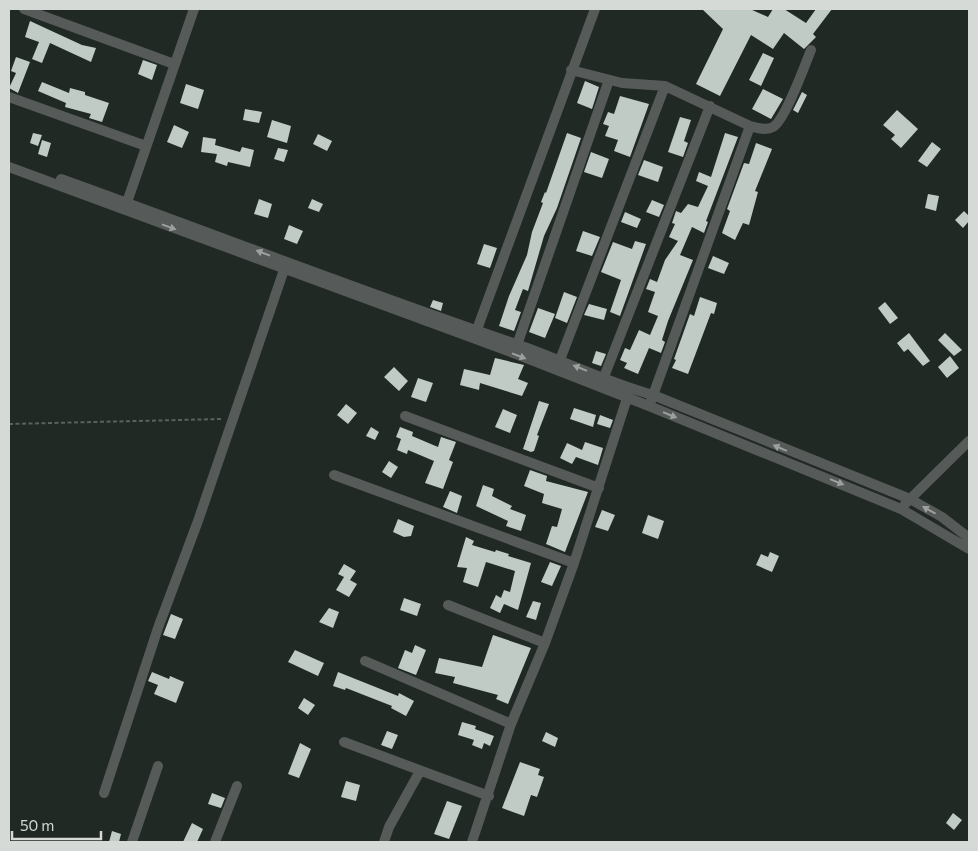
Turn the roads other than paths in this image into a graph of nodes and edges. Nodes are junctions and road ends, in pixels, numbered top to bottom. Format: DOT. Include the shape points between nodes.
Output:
graph roads {
  1 [pos="24,9"];
  2 [pos="194,9"];
  3 [pos="595,9"];
  4 [pos="811,50"];
  5 [pos="174,64"];
  6 [pos="571,70"];
  7 [pos="609,80"];
  8 [pos="665,86"];
  9 [pos="9,97"];
  10 [pos="710,106"];
  11 [pos="750,126"];
  12 [pos="146,146"];
  13 [pos="9,161"];
  14 [pos="9,167"];
  15 [pos="125,207"];
  16 [pos="286,266"];
  17 [pos="476,332"];
  18 [pos="517,345"];
  19 [pos="561,360"];
  20 [pos="556,370"];
  21 [pos="602,383"];
  22 [pos="629,393"];
  23 [pos="653,395"];
  24 [pos="649,406"];
  25 [pos="405,416"];
  26 [pos="969,441"];
  27 [pos="334,475"];
  28 [pos="599,488"];
  29 [pos="910,499"];
  30 [pos="901,508"];
  31 [pos="969,538"];
  32 [pos="969,549"];
  33 [pos="574,563"];
  34 [pos="448,605"];
  35 [pos="545,643"];
  36 [pos="365,661"];
  37 [pos="511,724"];
  38 [pos="344,742"];
  39 [pos="158,766"];
  40 [pos="420,770"];
  41 [pos="237,786"];
  42 [pos="104,793"];
  43 [pos="489,796"];
  44 [pos="132,842"];
  45 [pos="215,842"];
  46 [pos="384,842"];
  47 [pos="472,842"];
  1 -- 5 [label="street"];
  2 -- 5 [label="street"];
  3 -- 6 [label="street"];
  4 -- 11 [label="street" via="774,127 765,130"];
  5 -- 12 [label="street"];
  6 -- 7 [label="street"];
  6 -- 17 [label="street"];
  7 -- 8 [label="street"];
  7 -- 18 [label="street"];
  8 -- 10 [label="street"];
  8 -- 19 [label="street"];
  9 -- 12 [label="street"];
  10 -- 11 [label="street"];
  10 -- 21 [label="street"];
  11 -- 23 [label="street"];
  12 -- 15 [label="street"];
  13 -- 15 [label="street"];
  14 -- 15 [label="street"];
  15 -- 16 [label="street"];
  16 -- 17 [label="street"];
  16 -- 20 [label="street, one-way"];
  16 -- 42 [label="street" via="158,628"];
  17 -- 18 [label="street"];
  18 -- 19 [label="street"];
  19 -- 20 [label="street"];
  21 -- 19 [label="street, one-way"];
  20 -- 21 [label="street"];
  21 -- 22 [label="street"];
  22 -- 23 [label="street"];
  22 -- 24 [label="street"];
  22 -- 28 [label="street"];
  23 -- 24 [label="street"];
  29 -- 23 [label="street, one-way"];
  24 -- 30 [label="street, one-way"];
  25 -- 28 [label="street"];
  26 -- 29 [label="street"];
  27 -- 33 [label="street"];
  28 -- 33 [label="street"];
  29 -- 30 [label="street"];
  31 -- 29 [label="street, one-way" via="942,517"];
  30 -- 32 [label="street"];
  33 -- 35 [label="street"];
  34 -- 35 [label="street"];
  35 -- 37 [label="street"];
  36 -- 37 [label="street"];
  37 -- 43 [label="street"];
  38 -- 40 [label="street"];
  39 -- 44 [label="street"];
  40 -- 43 [label="street"];
  40 -- 46 [label="street"];
  41 -- 45 [label="street"];
  43 -- 47 [label="street"];
}
